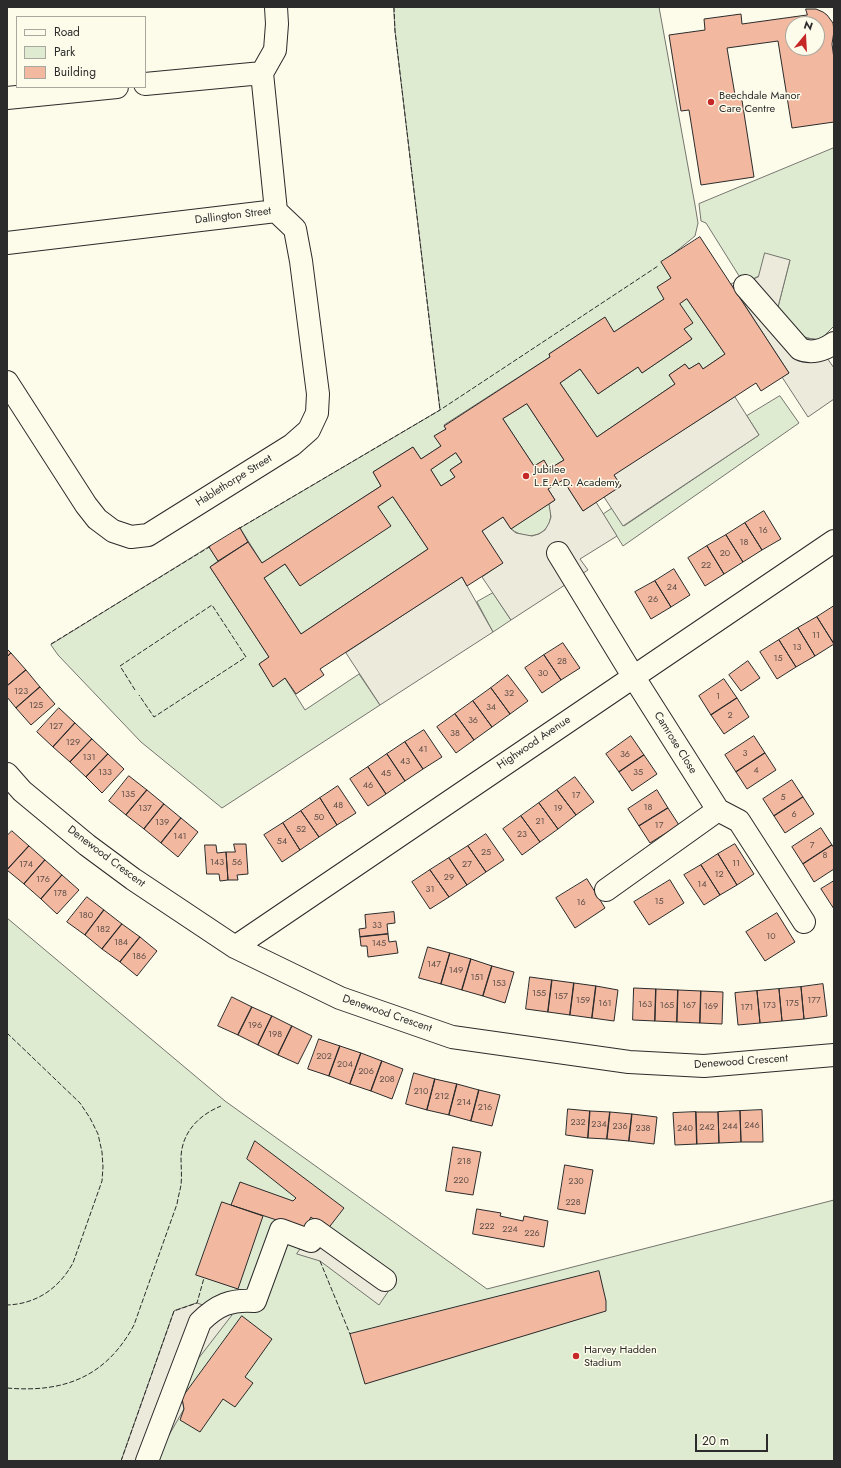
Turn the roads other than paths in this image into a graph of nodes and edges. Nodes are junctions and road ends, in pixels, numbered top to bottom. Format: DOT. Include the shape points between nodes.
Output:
graph roads {
  1 [pos="276,7"];
  2 [pos="262,73"];
  3 [pos="146,84"];
  4 [pos="107,88"];
  5 [pos="7,98"];
  6 [pos="276,211"];
  7 [pos="7,243"];
  8 [pos="745,286"];
  9 [pos="834,343"];
  10 [pos="7,382"];
  11 [pos="834,541"];
  12 [pos="558,553"];
  13 [pos="633,676"];
  14 [pos="7,774"];
  15 [pos="718,810"];
  16 [pos="606,890"];
  17 [pos="804,922"];
  18 [pos="235,947"];
  19 [pos="834,1055"];
  20 [pos="385,1280"];
  21 [pos="147,1461"];
  1 -- 2 [label="street" via="275,50"];
  2 -- 3 [label="street"];
  2 -- 6 [label="street, Dallington Street"];
  4 -- 5 [label="street"];
  6 -- 7 [label="street, Dallington Street"];
  6 -- 10 [label="street, Hablethorpe Street" via="295,229 318,394 317,413 309,430 292,445 148,535 132,538 113,531 97,519"];
  8 -- 9 [label="street" via="800,349 813,351"];
  11 -- 13 [label="street, Highwood Avenue"];
  12 -- 13 [label="street, Camrose Close"];
  13 -- 15 [label="street, Camrose Close"];
  13 -- 18 [label="street, Highwood Avenue"];
  14 -- 18 [label="street, Denewood Crescent" via="22,791 87,845"];
  15 -- 16 [label="street"];
  15 -- 17 [label="street, Camrose Close" via="739,821"];
  18 -- 19 [label="street, Denewood Crescent" via="340,998 452,1037 629,1062 696,1066"];
  20 -- 21 [label="street" via="315,1230 311,1241 281,1230 256,1301 244,1300 220,1306 200,1322"];
}
